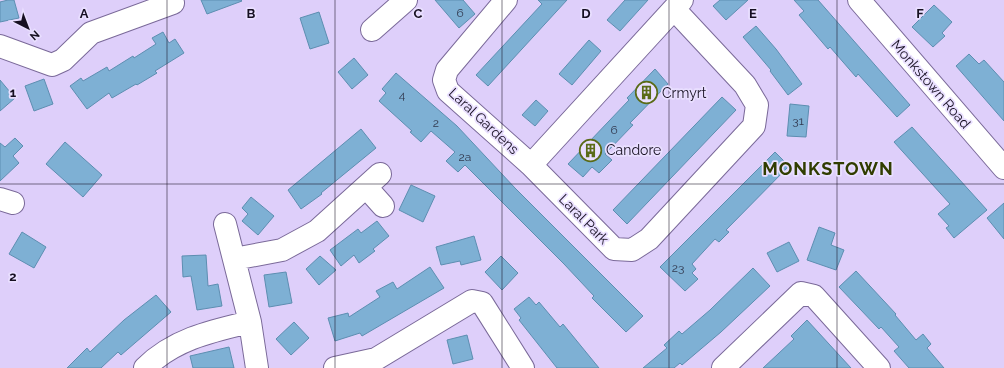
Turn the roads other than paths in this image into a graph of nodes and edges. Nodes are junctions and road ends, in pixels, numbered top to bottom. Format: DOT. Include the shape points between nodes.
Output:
graph roads {
  1 [pos="406,0"];
  2 [pos="506,0"];
  3 [pos="859,0"];
  4 [pos="678,4"];
  5 [pos="175,8"];
  6 [pos="372,30"];
  7 [pos="0,46"];
  8 [pos="531,165"];
  9 [pos="1004,168"];
  10 [pos="383,206"];
  11 [pos="225,224"];
  12 [pos="234,259"];
  13 [pos="250,322"];
  14 [pos="378,364"];
  15 [pos="145,368"];
  16 [pos="256,368"];
  17 [pos="335,368"];
  18 [pos="523,368"];
  19 [pos="723,368"];
  20 [pos="878,368"];
  1 -- 6 [label="street"];
  2 -- 8 [label="street, Laral Gardens" via="447,70 444,80 448,91"];
  3 -- 9 [label="street, Monkstown Road"];
  4 -- 8 [label="street, Laral Park"];
  4 -- 8 [label="street, Laral Park" via="745,85 757,105 754,126 649,239 632,250 614,249"];
  5 -- 7 [label="street" via="91,33 63,60 52,65"];
  10 -- 12 [label="street" via="373,181 317,231 282,250"];
  11 -- 12 [label="street"];
  12 -- 13 [label="street"];
  13 -- 15 [label="street" via="214,330 178,344"];
  13 -- 16 [label="street"];
  14 -- 17 [label="street"];
  14 -- 18 [label="street" via="472,301 482,303"];
  19 -- 20 [label="street" via="801,293 814,296"];
}
